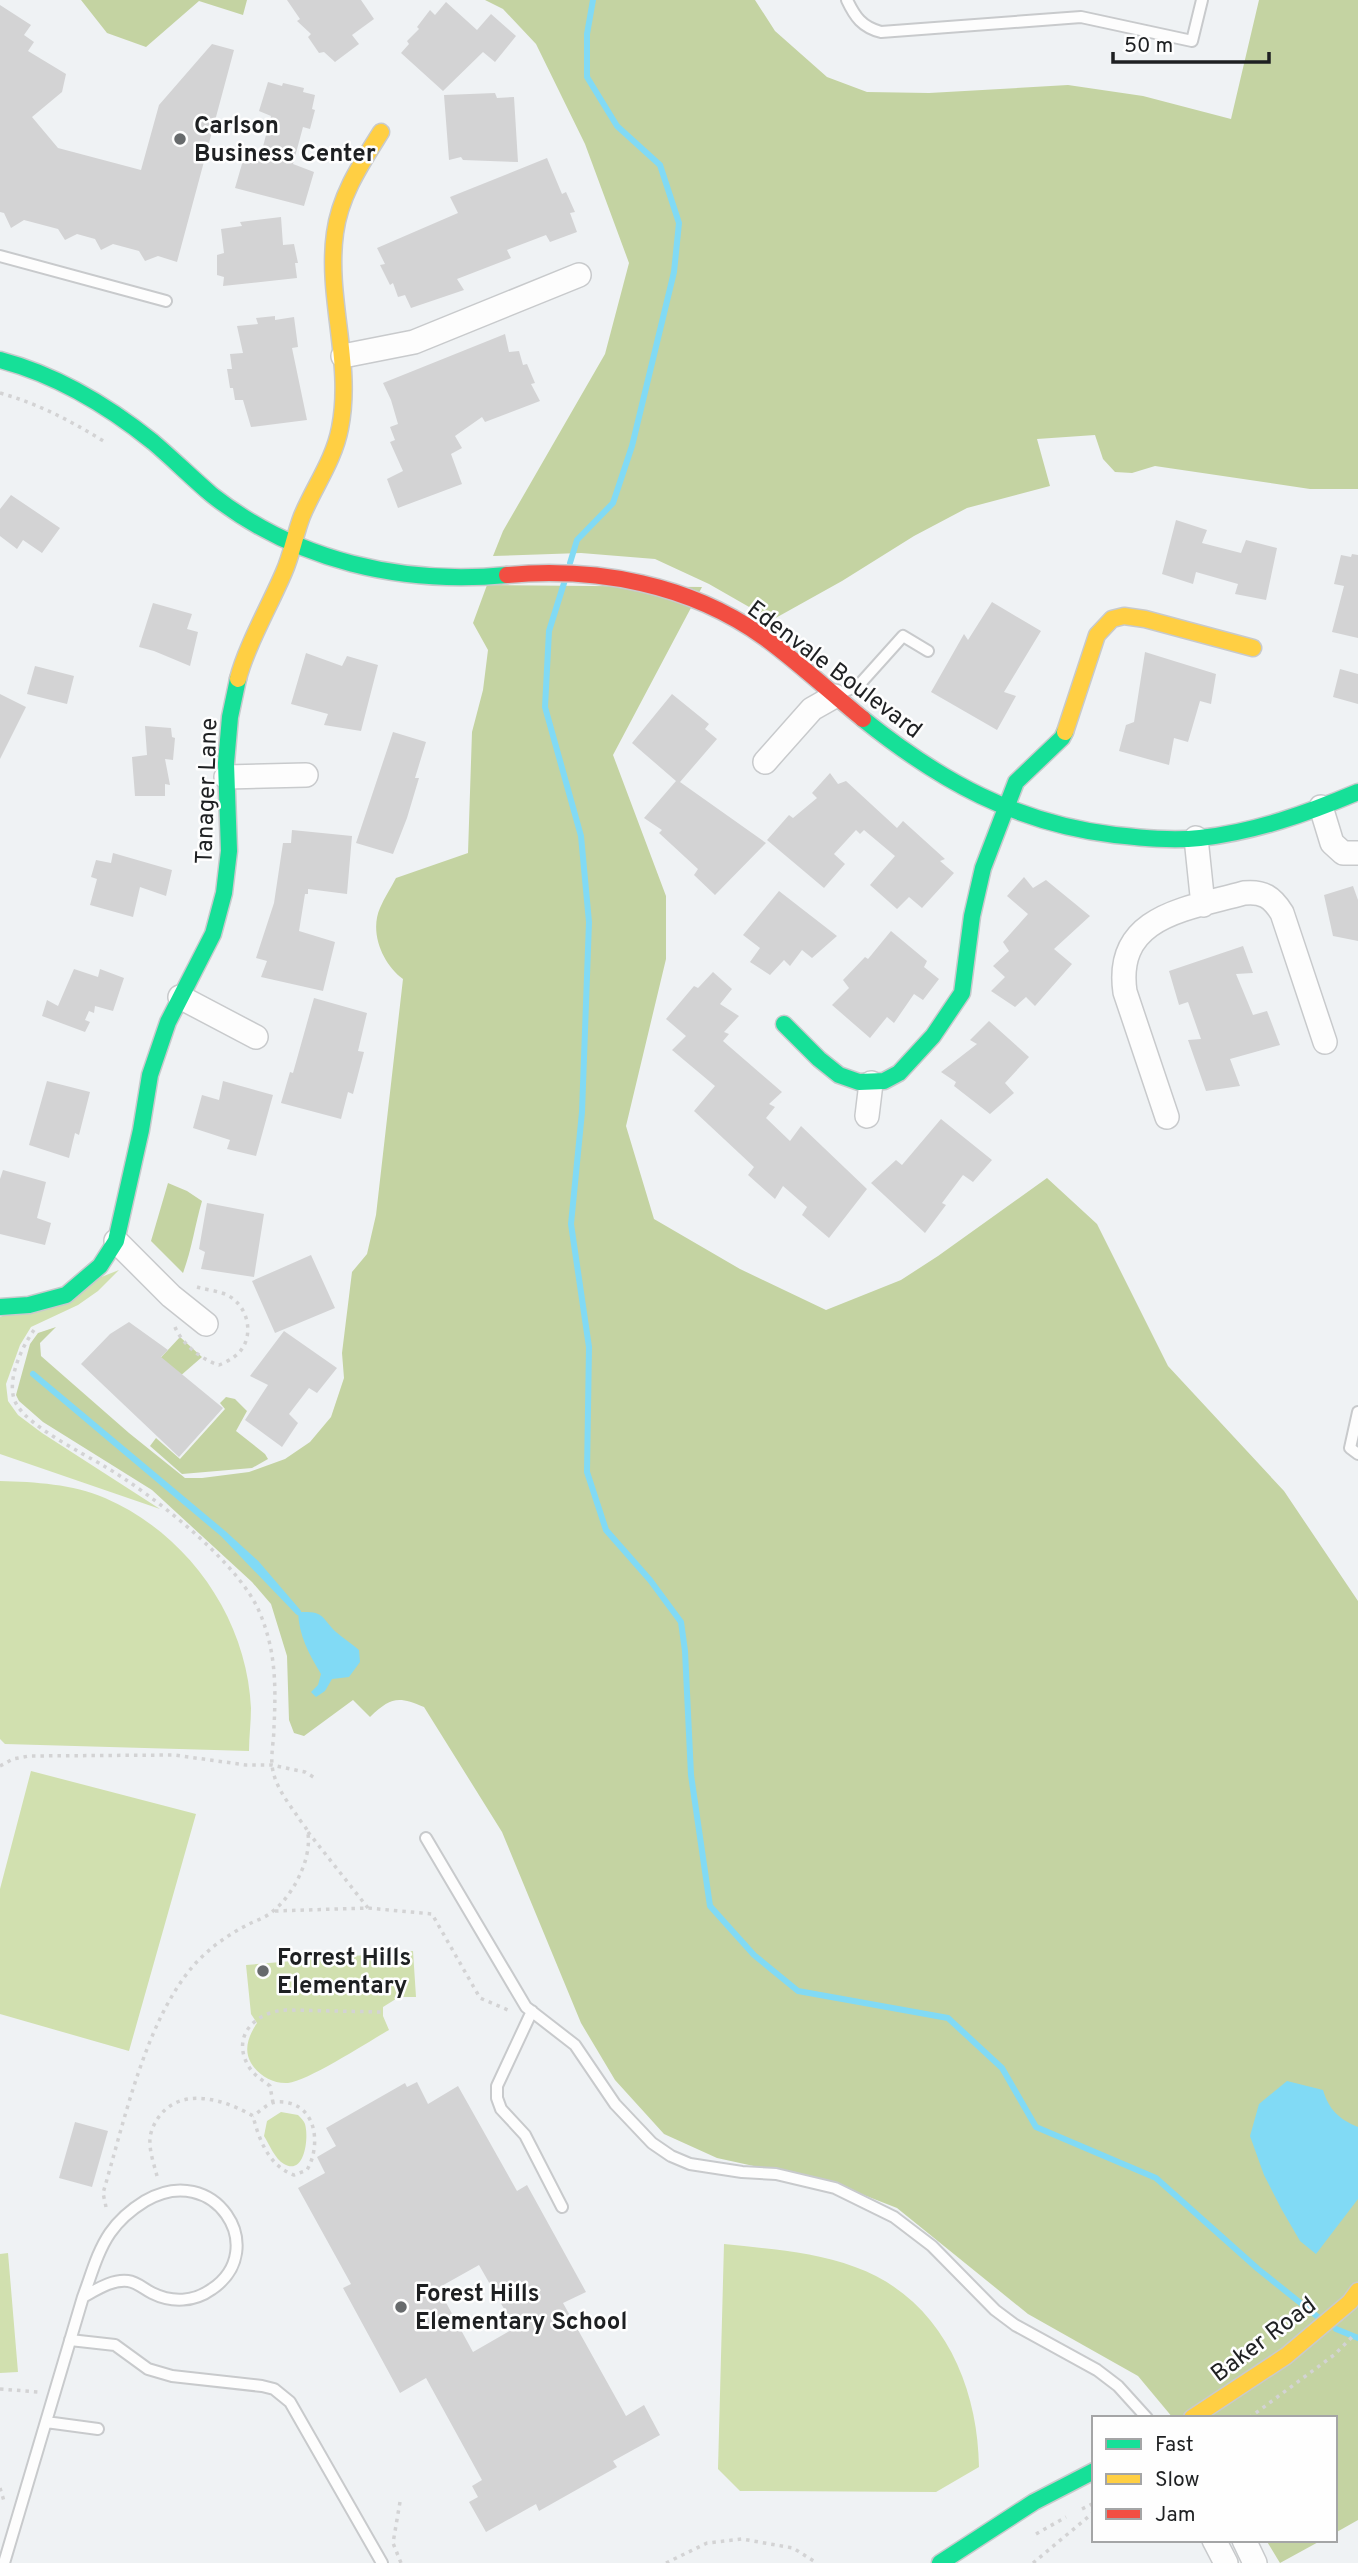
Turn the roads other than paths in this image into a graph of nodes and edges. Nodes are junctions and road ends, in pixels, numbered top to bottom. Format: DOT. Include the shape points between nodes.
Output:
graph roads {
  1 [pos="847,0"];
  2 [pos="1202,0"];
  3 [pos="381,132"];
  4 [pos="0,256"];
  5 [pos="579,275"];
  6 [pos="166,301"];
  7 [pos="343,356"];
  8 [pos="0,360"];
  9 [pos="0,374"];
  10 [pos="106,409"];
  11 [pos="294,543"];
  12 [pos="1253,648"];
  13 [pos="928,651"];
  14 [pos="835,696"];
  15 [pos="765,762"];
  16 [pos="306,775"];
  17 [pos="226,777"];
  18 [pos="1358,792"];
  19 [pos="1321,807"];
  20 [pos="1006,808"];
  21 [pos="1195,838"];
  22 [pos="1358,853"];
  23 [pos="1203,905"];
  24 [pos="180,997"];
  25 [pos="784,1024"];
  26 [pos="256,1037"];
  27 [pos="1325,1042"];
  28 [pos="871,1083"];
  29 [pos="867,1116"];
  30 [pos="1167,1117"];
  31 [pos="116,1241"];
  32 [pos="0,1307"];
  33 [pos="206,1324"];
  34 [pos="1358,1412"];
  35 [pos="1358,1454"];
  36 [pos="426,1838"];
  37 [pos="529,2009"];
  38 [pos="562,2207"];
  39 [pos="83,2297"];
  40 [pos="1354,2297"];
  41 [pos="70,2340"];
  42 [pos="1145,2416"];
  43 [pos="1195,2416"];
  44 [pos="46,2422"];
  45 [pos="98,2429"];
  46 [pos="1092,2472"];
  47 [pos="1215,2542"];
  48 [pos="1245,2542"];
  49 [pos="4,2563"];
  50 [pos="382,2563"];
  51 [pos="940,2563"];
  52 [pos="1226,2563"];
  53 [pos="1255,2563"];
  1 -- 2 [label="lane" via="859,22 881,32 1081,17 1192,41"];
  3 -- 7 [label="street, Tanager Lane" via="353,177 335,232 333,260"];
  4 -- 6 [label="lane"];
  5 -- 7 [label="street" via="414,342"];
  7 -- 11 [label="street, Tanager Lane" via="340,430"];
  8 -- 10 [label="street, Edenvale Boulevard" via="44,373"];
  9 -- 10 [label="street, Edenvale Boulevard"];
  10 -- 11 [label="street, Edenvale Boulevard" via="204,488 248,519"];
  11 -- 14 [label="street, Edenvale Boulevard" via="398,574 444,579 551,572 605,575 658,587 710,606 757,632"];
  11 -- 17 [label="street, Tanager Lane" via="240,672 230,717"];
  12 -- 20 [label="street" via="1145,619 1112,619 1097,635 1062,738 1016,782"];
  13 -- 14 [label="lane" via="902,636 859,685"];
  14 -- 15 [label="street" via="812,709"];
  14 -- 20 [label="street, Edenvale Boulevard" via="940,776"];
  16 -- 17 [label="street"];
  17 -- 24 [label="street, Tanager Lane" via="229,851 224,893 213,934"];
  18 -- 19 [label="street, Edenvale Boulevard"];
  19 -- 21 [label="street, Edenvale Boulevard" via="1248,830"];
  19 -- 22 [label="street" via="1332,843 1343,853"];
  20 -- 21 [label="street, Edenvale Boulevard" via="1100,834"];
  20 -- 28 [label="street" via="983,868 962,993 900,1073"];
  21 -- 23 [label="street"];
  23 -- 27 [label="street" via="1256,892 1275,902"];
  23 -- 30 [label="street" via="1142,930 1124,958 1125,992"];
  24 -- 26 [label="street"];
  24 -- 31 [label="street, Tanager Lane" via="150,1075"];
  25 -- 28 [label="street" via="839,1075"];
  28 -- 29 [label="street"];
  31 -- 32 [label="street, Tanager Lane" via="100,1266 66,1295 29,1306"];
  31 -- 33 [label="street"];
  34 -- 35 [label="lane" via="1350,1448"];
  36 -- 37 [label="lane"];
  37 -- 38 [label="lane" via="497,2086 497,2098 524,2135"];
  37 -- 42 [label="lane" via="575,2045 631,2123 671,2156 709,2168 815,2182 894,2217 932,2246 995,2310 1097,2370"];
  39 -- 39 [label="lane" via="111,2283 127,2281 169,2300 199,2297 214,2288 232,2266 236,2252 233,2225 216,2202 188,2189 142,2202 109,2234"];
  39 -- 41 [label="lane"];
  40 -- 43 [label="street, Baker Road" via="1247,2384"];
  41 -- 44 [label="lane"];
  41 -- 50 [label="lane" via="115,2345 148,2369 172,2376 262,2386 283,2395"];
  44 -- 45 [label="lane"];
  44 -- 49 [label="lane"];
  46 -- 51 [label="street" via="1034,2502"];
  47 -- 52 [label="street"];
  48 -- 53 [label="street"];
}
